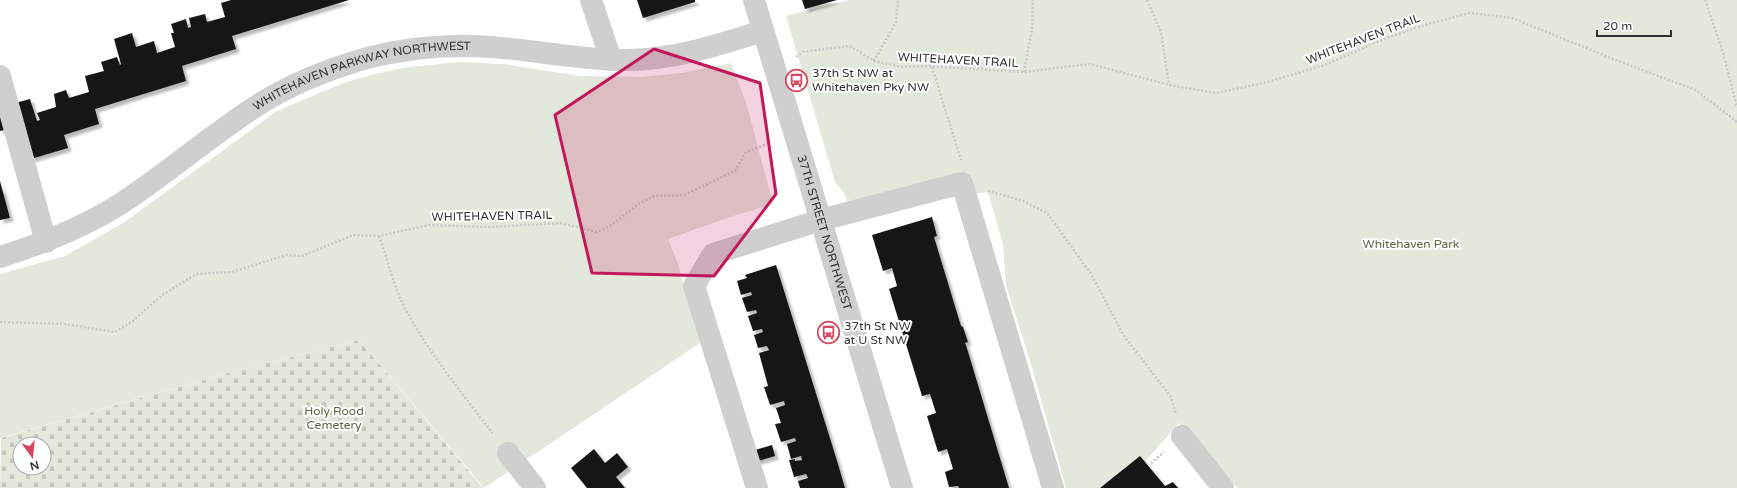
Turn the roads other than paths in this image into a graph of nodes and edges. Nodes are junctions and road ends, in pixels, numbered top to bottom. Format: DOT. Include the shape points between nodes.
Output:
graph roads {
  1 [pos="591,0"];
  2 [pos="754,0"];
  3 [pos="763,31"];
  4 [pos="611,60"];
  5 [pos="0,76"];
  6 [pos="821,220"];
  7 [pos="46,242"];
  8 [pos="0,257"];
  9 [pos="1182,436"];
  10 [pos="508,453"];
  11 [pos="535,488"];
  12 [pos="757,488"];
  13 [pos="902,488"];
  14 [pos="1053,488"];
  15 [pos="1223,488"];
  1 -- 4 [label="street"];
  2 -- 3 [label="street, 37TH STREET NORTHWEST"];
  3 -- 4 [label="street, WHITEHAVEN PARKWAY NORTHWEST" via="668,57"];
  3 -- 6 [label="street, 37TH STREET NORTHWEST"];
  4 -- 7 [label="street, WHITEHAVEN PARKWAY NORTHWEST" via="492,47 444,46 404,49 340,66 298,83 259,104 116,207"];
  5 -- 7 [label="street"];
  6 -- 12 [label="street" via="713,254 694,286"];
  6 -- 13 [label="street, 37TH STREET NORTHWEST"];
  6 -- 14 [label="street" via="962,183"];
  7 -- 8 [label="street, WHITEHAVEN PARKWAY NORTHWEST"];
  9 -- 15 [label="street"];
  10 -- 11 [label="street"];
}
